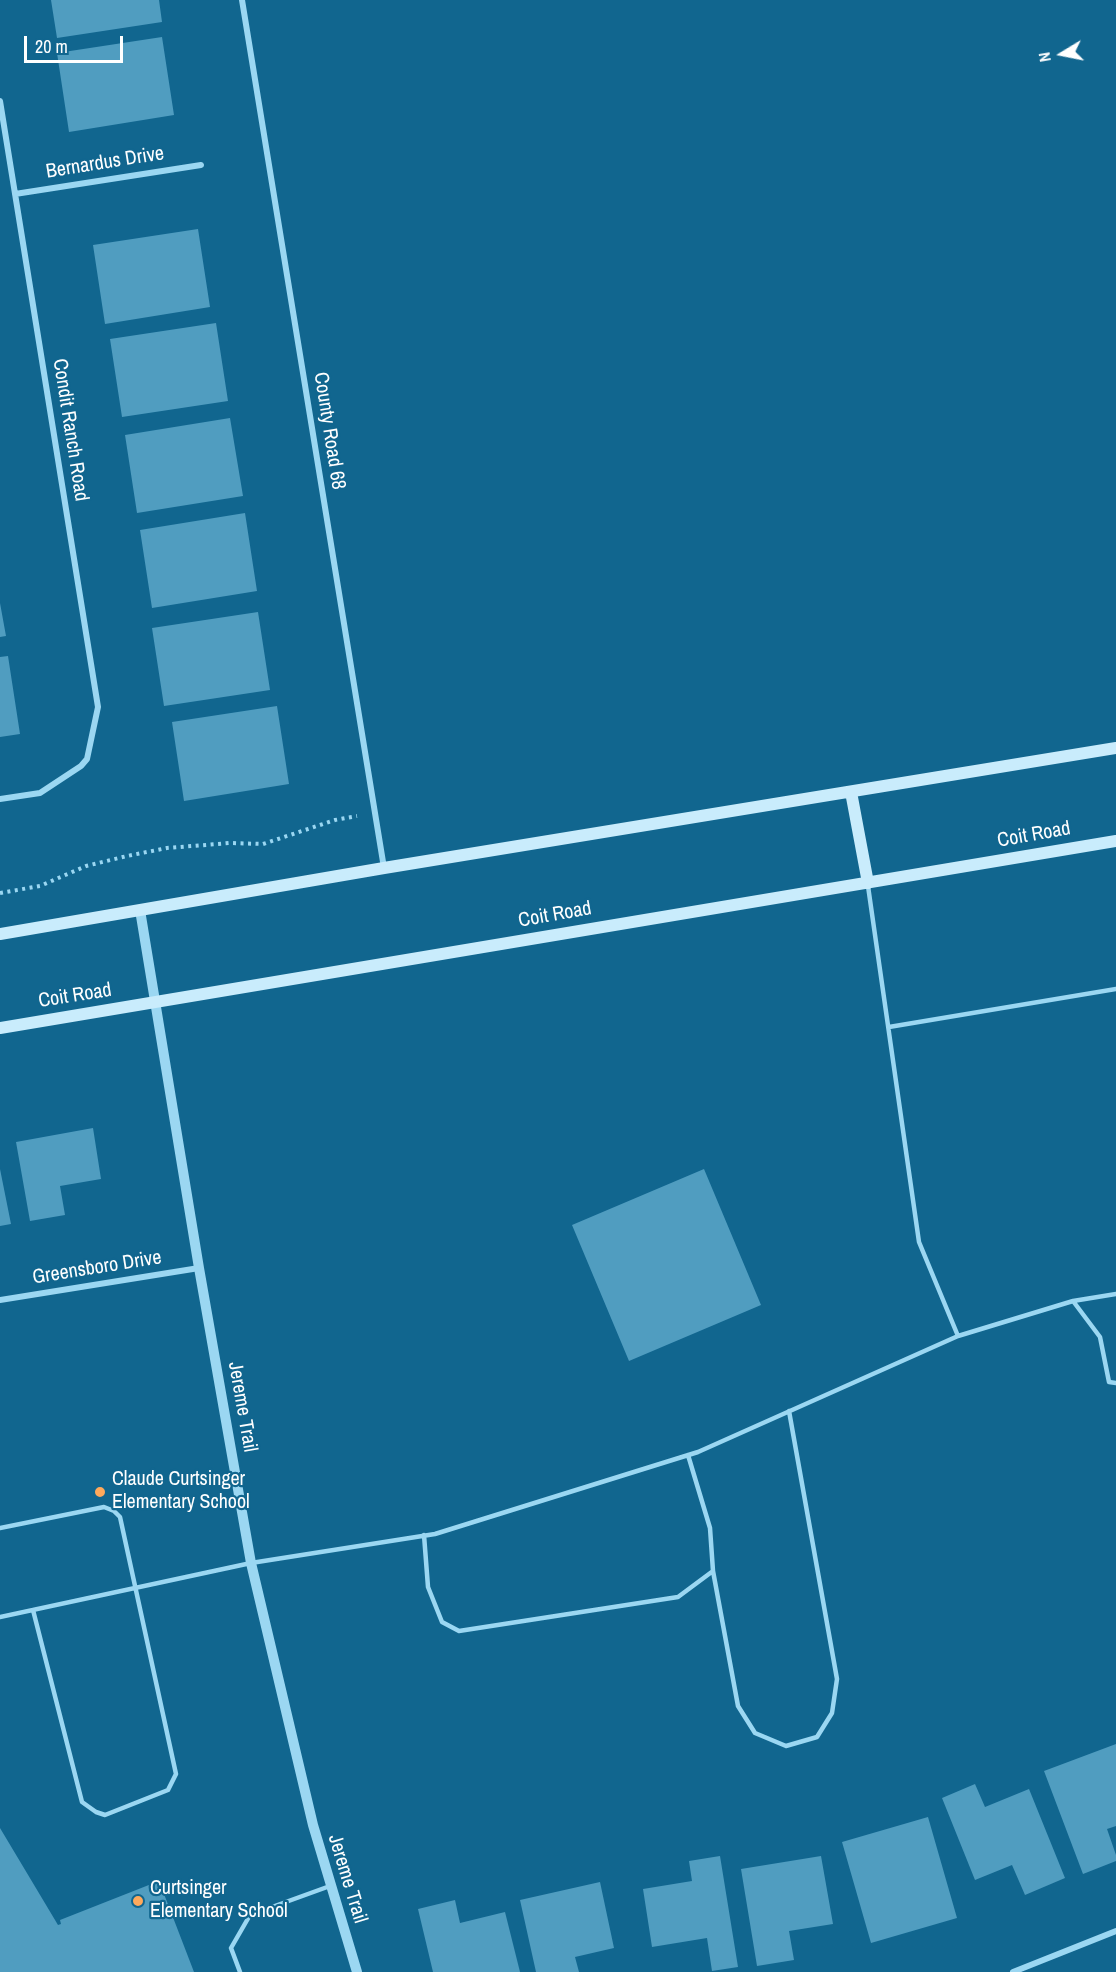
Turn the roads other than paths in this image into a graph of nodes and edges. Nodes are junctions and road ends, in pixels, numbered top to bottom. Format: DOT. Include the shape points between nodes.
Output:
graph roads {
  1 [pos="242,0"];
  2 [pos="0,101"];
  3 [pos="201,165"];
  4 [pos="15,194"];
  5 [pos="1116,748"];
  6 [pos="851,792"];
  7 [pos="0,799"];
  8 [pos="1116,841"];
  9 [pos="384,868"];
  10 [pos="868,883"];
  11 [pos="140,910"];
  12 [pos="0,934"];
  13 [pos="1116,989"];
  14 [pos="154,1002"];
  15 [pos="889,1027"];
  16 [pos="0,1028"];
  17 [pos="199,1268"];
  18 [pos="1116,1294"];
  19 [pos="0,1300"];
  20 [pos="1073,1301"];
  21 [pos="958,1336"];
  22 [pos="1116,1383"];
  23 [pos="789,1411"];
  24 [pos="688,1455"];
  25 [pos="0,1528"];
  26 [pos="424,1535"];
  27 [pos="251,1563"];
  28 [pos="713,1571"];
  29 [pos="135,1587"];
  30 [pos="33,1610"];
  31 [pos="0,1617"];
  32 [pos="330,1886"];
  33 [pos="1116,1931"];
  34 [pos="240,1972"];
  35 [pos="357,1972"];
  36 [pos="1013,1972"];
  1 -- 9 [label="street, County Road 68"];
  2 -- 4 [label="street, Condit Ranch Road"];
  3 -- 4 [label="street, Bernardus Drive"];
  4 -- 7 [label="street, Condit Ranch Road" via="98,707 87,759 81,766 40,792"];
  5 -- 6 [label="main road"];
  6 -- 9 [label="main road"];
  6 -- 10 [label="main road"];
  8 -- 10 [label="main road, Coit Road"];
  9 -- 11 [label="main road"];
  10 -- 14 [label="main road, Coit Road"];
  10 -- 15 [label="lane"];
  11 -- 12 [label="main road"];
  11 -- 14 [label="street, Jereme Trail"];
  13 -- 15 [label="lane"];
  14 -- 16 [label="main road, Coit Road"];
  14 -- 17 [label="street, Jereme Trail"];
  15 -- 21 [label="lane" via="919,1242"];
  17 -- 19 [label="street, Greensboro Drive"];
  17 -- 27 [label="street, Jereme Trail"];
  18 -- 20 [label="lane"];
  20 -- 21 [label="lane"];
  20 -- 22 [label="lane" via="1100,1337 1109,1382"];
  21 -- 23 [label="lane"];
  23 -- 24 [label="lane"];
  23 -- 28 [label="lane" via="837,1679 832,1713 817,1737 786,1746 755,1733 738,1706"];
  24 -- 26 [label="lane"];
  24 -- 28 [label="lane" via="710,1528"];
  25 -- 29 [label="lane" via="104,1507 114,1511 120,1517"];
  26 -- 27 [label="lane"];
  26 -- 28 [label="lane" via="428,1587 442,1622 459,1631 678,1597"];
  27 -- 29 [label="lane"];
  27 -- 32 [label="street, Jereme Trail" via="296,1760"];
  29 -- 30 [label="lane"];
  29 -- 30 [label="lane" via="176,1774 168,1790 105,1815 82,1802"];
  30 -- 31 [label="lane"];
  32 -- 34 [label="lane" via="250,1915 231,1948"];
  32 -- 35 [label="street, Jereme Trail"];
  33 -- 36 [label="street"];
}
